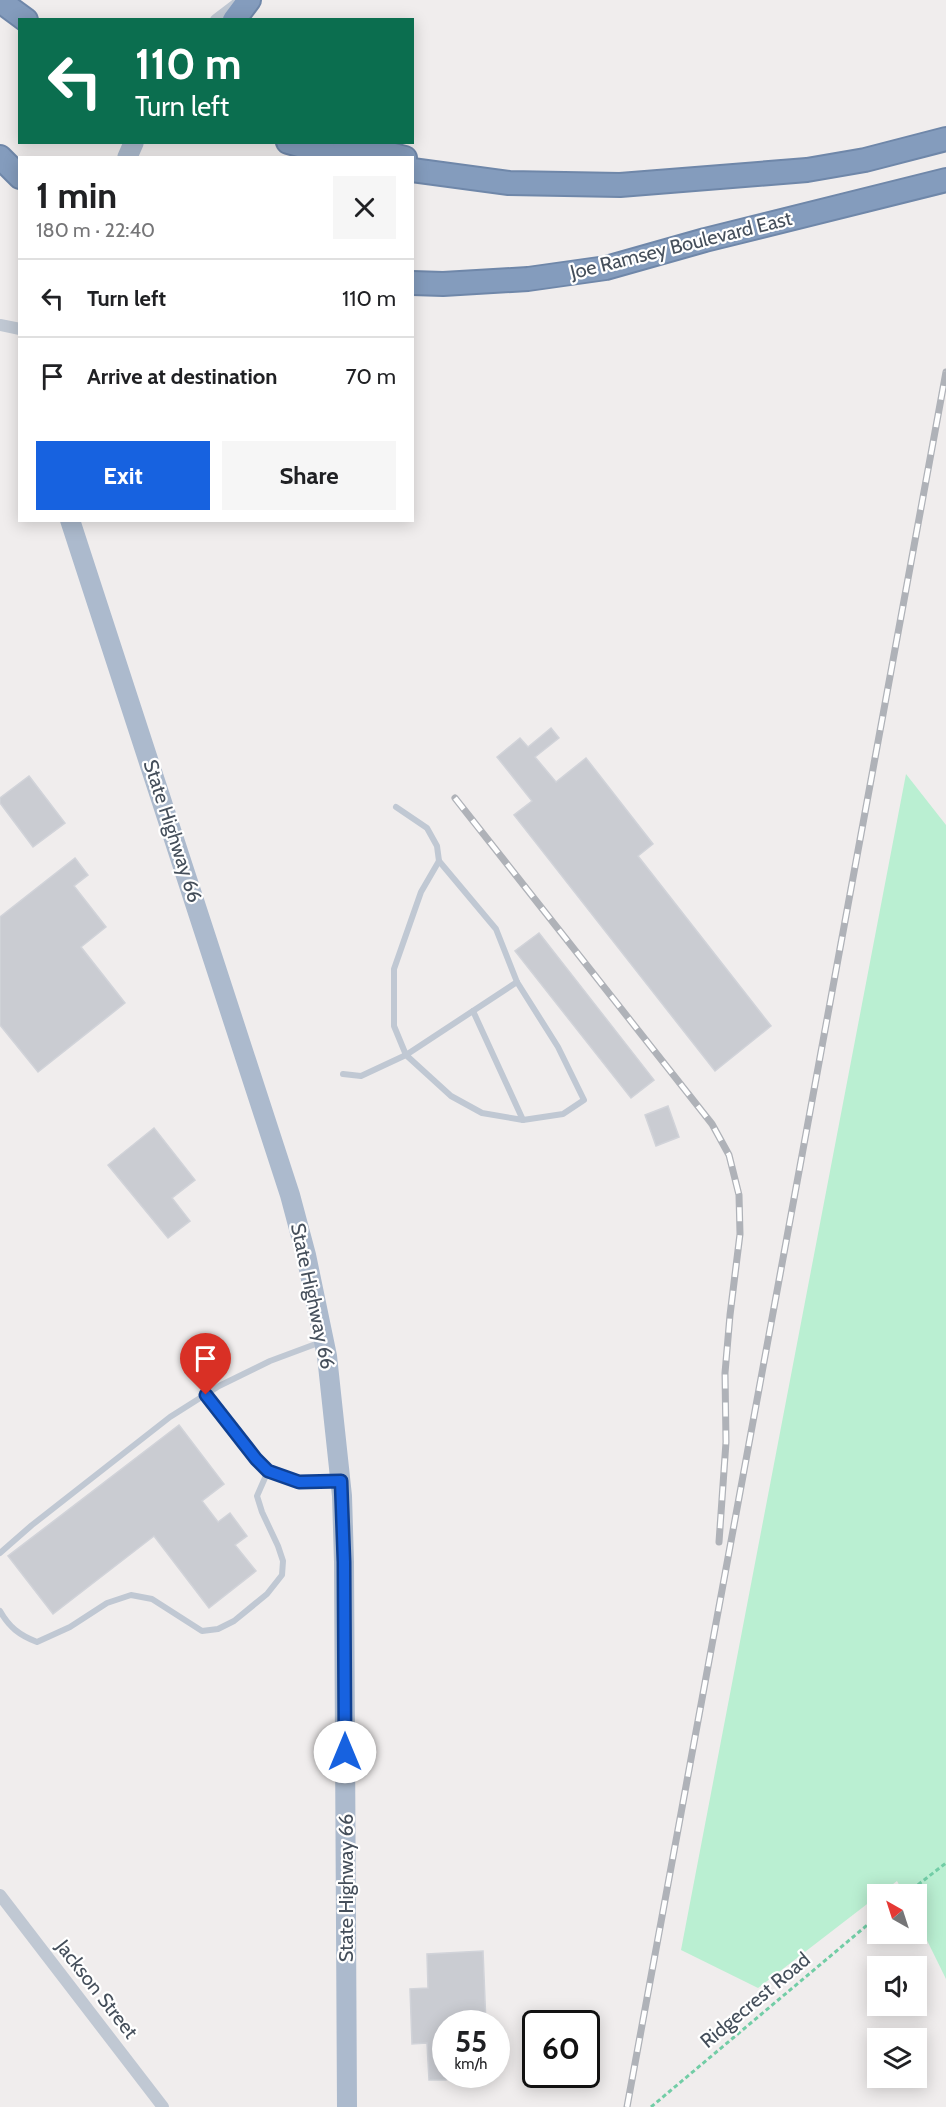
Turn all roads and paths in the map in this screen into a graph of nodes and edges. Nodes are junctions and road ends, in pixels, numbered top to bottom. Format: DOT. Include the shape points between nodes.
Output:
graph roads {
  1 [pos="242,0"];
  2 [pos="249,0"];
  3 [pos="0,1"];
  4 [pos="23,18"];
  5 [pos="219,18"];
  6 [pos="236,18"];
  7 [pos="946,139"];
  8 [pos="295,144"];
  9 [pos="352,144"];
  10 [pos="0,155"];
  11 [pos="338,156"];
  12 [pos="397,156"];
  13 [pos="414,159"];
  14 [pos="18,164"];
  15 [pos="414,170"];
  16 [pos="18,175"];
  17 [pos="946,180"];
  18 [pos="509,183"];
  19 [pos="414,283"];
  20 [pos="0,325"];
  21 [pos="18,329"];
  22 [pos="71,522"];
  23 [pos="396,807"];
  24 [pos="439,861"];
  25 [pos="517,982"];
  26 [pos="473,1011"];
  27 [pos="406,1055"];
  28 [pos="343,1074"];
  29 [pos="523,1120"];
  30 [pos="324,1341"];
  31 [pos="206,1395"];
  32 [pos="268,1471"];
  33 [pos="341,1481"];
  34 [pos="0,1553"];
  35 [pos="0,1611"];
  36 [pos="946,1863"];
  37 [pos="919,1884"];
  38 [pos="0,1895"];
  39 [pos="867,1925"];
  40 [pos="163,2107"];
  41 [pos="347,2107"];
  42 [pos="651,2107"];
  1 -- 5 [label="street"];
  2 -- 6 [label="highway"];
  3 -- 4 [label="highway"];
  7 -- 18 [label="highway" via="866,160 795,171 620,185"];
  8 -- 11 [label="highway"];
  9 -- 12 [label="highway"];
  10 -- 14 [label="highway"];
  10 -- 16 [label="highway"];
  13 -- 18 [label="highway"];
  15 -- 18 [label="highway"];
  17 -- 19 [label="highway, Joe Ramsey Boulevard East" via="606,268 528,279"];
  20 -- 21 [label="street"];
  22 -- 30 [label="main road, State Highway 66" via="290,1195"];
  23 -- 24 [label="lane" via="427,828 437,846"];
  24 -- 25 [label="lane" via="495,929"];
  24 -- 27 [label="lane" via="422,892 394,969 394,1026"];
  25 -- 26 [label="lane"];
  25 -- 29 [label="lane" via="558,1047 584,1100 563,1114"];
  26 -- 27 [label="lane"];
  26 -- 29 [label="lane"];
  27 -- 28 [label="lane" via="361,1076"];
  27 -- 29 [label="lane" via="451,1096 482,1113"];
  30 -- 31 [label="lane" via="270,1361"];
  30 -- 33 [label="main road, State Highway 66"];
  31 -- 32 [label="lane"];
  31 -- 34 [label="lane" via="170,1417"];
  32 -- 33 [label="lane" via="299,1482"];
  32 -- 35 [label="lane" via="257,1496 283,1561 282,1575 267,1594 234,1621 202,1631 152,1599 131,1595 107,1603 37,1642 22,1636"];
  33 -- 41 [label="main road, State Highway 66"];
  36 -- 37 [label="path"];
  38 -- 40 [label="street, Jackson Street"];
  39 -- 42 [label="path, Ridgecrest Road"];
}
